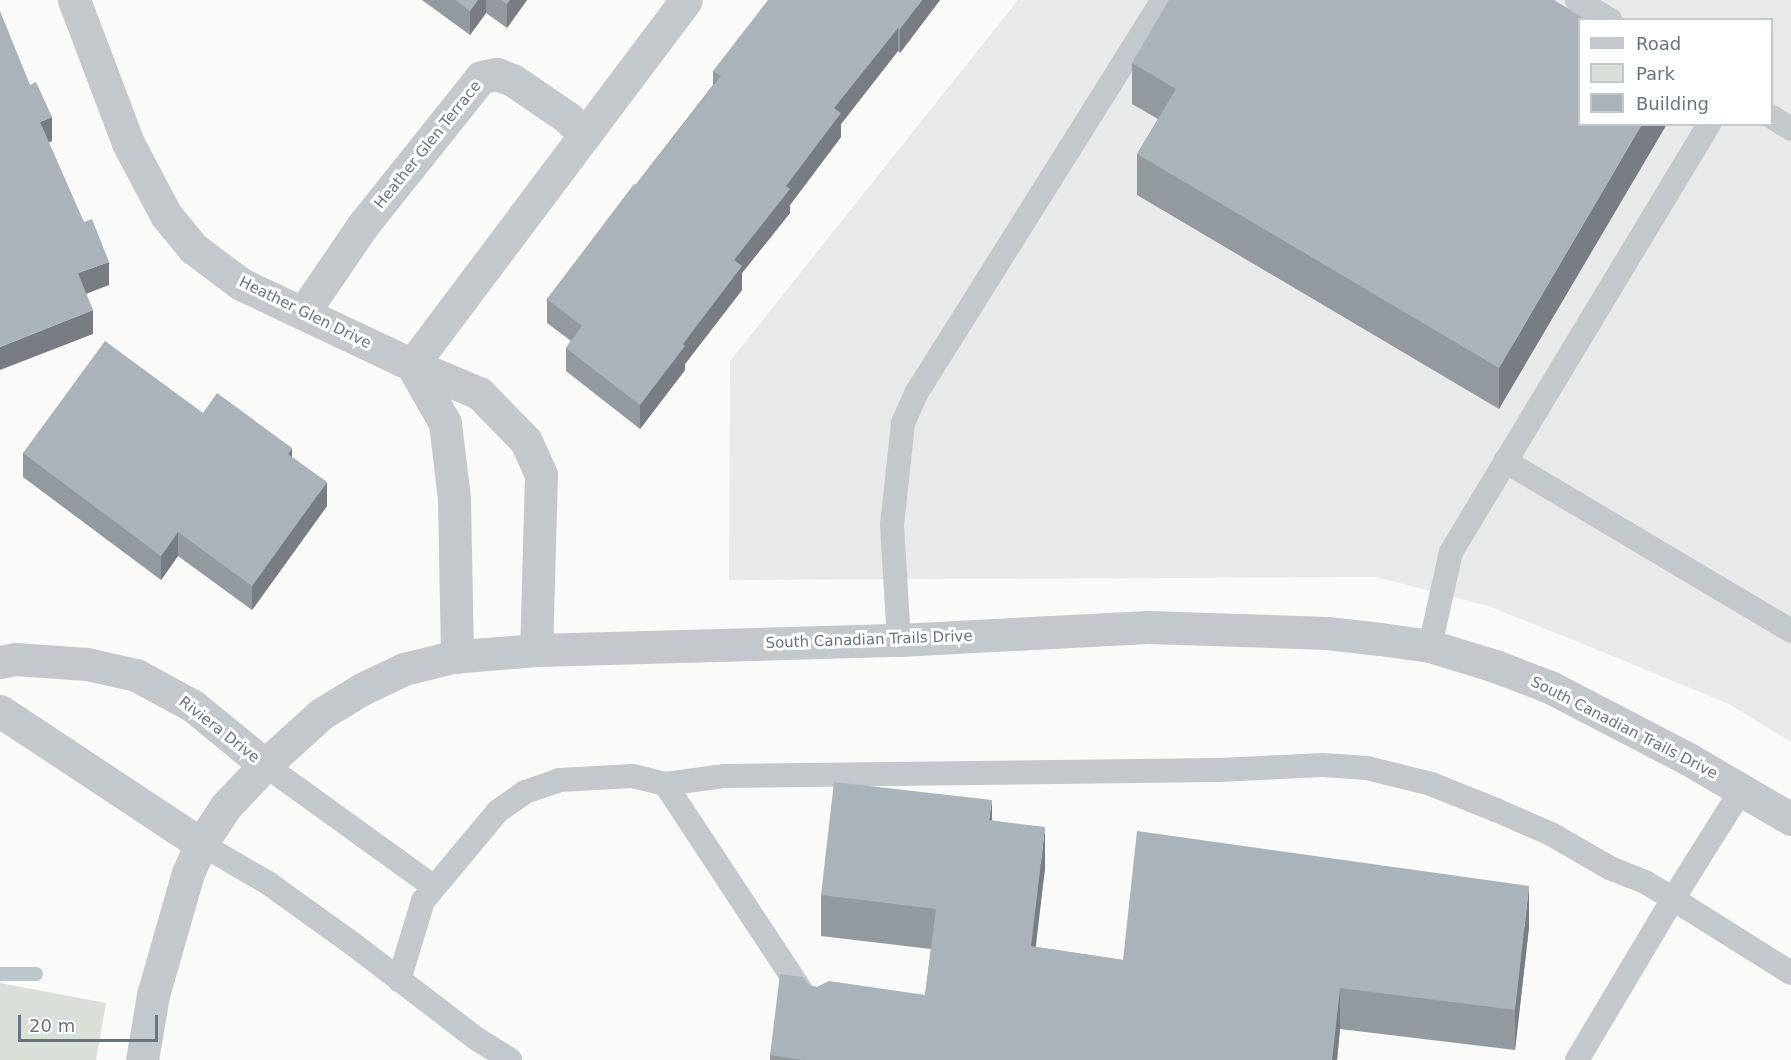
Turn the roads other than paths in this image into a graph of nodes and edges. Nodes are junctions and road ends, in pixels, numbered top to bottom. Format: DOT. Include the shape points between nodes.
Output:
graph roads {
  1 [pos="74,0"];
  2 [pos="686,0"];
  3 [pos="1163,0"];
  4 [pos="1577,0"];
  5 [pos="1607,18"];
  6 [pos="1773,118"];
  7 [pos="1708,126"];
  8 [pos="1791,129"];
  9 [pos="585,135"];
  10 [pos="303,313"];
  11 [pos="412,365"];
  12 [pos="1506,461"];
  13 [pos="1791,631"];
  14 [pos="899,640"];
  15 [pos="1430,646"];
  16 [pos="536,650"];
  17 [pos="457,657"];
  18 [pos="0,662"];
  19 [pos="0,711"];
  20 [pos="265,765"];
  21 [pos="665,784"];
  22 [pos="1742,789"];
  23 [pos="1791,819"];
  24 [pos="201,844"];
  25 [pos="434,887"];
  26 [pos="1673,899"];
  27 [pos="1791,973"];
  28 [pos="399,980"];
  29 [pos="817,1014"];
  30 [pos="142,1060"];
  31 [pos="510,1060"];
  32 [pos="1577,1060"];
  1 -- 10 [label="street, Heather Glen Drive" via="128,143 166,215 193,248 241,284"];
  2 -- 9 [label="street"];
  3 -- 14 [label="lane" via="917,392 903,423 892,525"];
  4 -- 5 [label="lane"];
  6 -- 8 [label="lane"];
  7 -- 12 [label="lane"];
  9 -- 10 [label="street, Heather Glen Terrace" via="568,118 514,81 497,74 481,77 363,225"];
  9 -- 11 [label="street"];
  10 -- 11 [label="street, Heather Glen Drive"];
  11 -- 16 [label="street, Heather Glen Drive" via="479,393 526,441 541,475"];
  11 -- 17 [label="street" via="445,423 454,499"];
  12 -- 13 [label="lane"];
  12 -- 15 [label="lane" via="1450,552"];
  14 -- 15 [label="street, South Canadian Trails Drive" via="1148,627 1327,633"];
  14 -- 16 [label="street, South Canadian Trails Drive"];
  15 -- 22 [label="street, South Canadian Trails Drive" via="1550,687"];
  16 -- 17 [label="street, South Canadian Trails Drive"];
  17 -- 20 [label="street, South Canadian Trails Drive" via="404,669 362,689 321,714"];
  18 -- 20 [label="street, Riviera Drive" via="15,659 87,664 136,675 193,706"];
  19 -- 24 [label="street"];
  20 -- 24 [label="street, South Canadian Trails Drive" via="226,806"];
  20 -- 25 [label="lane"];
  21 -- 25 [label="lane" via="633,776 587,777 559,780 525,792 498,811"];
  21 -- 26 [label="lane" via="725,776 1220,770 1323,765 1367,768 1431,784 1496,810 1551,834"];
  21 -- 29 [label="lane"];
  22 -- 23 [label="street, South Canadian Trails Drive"];
  22 -- 26 [label="lane"];
  24 -- 28 [label="lane" via="268,883"];
  24 -- 30 [label="street, South Canadian Trails Drive" via="166,946"];
  25 -- 28 [label="lane" via="423,902"];
  26 -- 27 [label="lane"];
  26 -- 32 [label="lane"];
  28 -- 31 [label="lane"];
}
